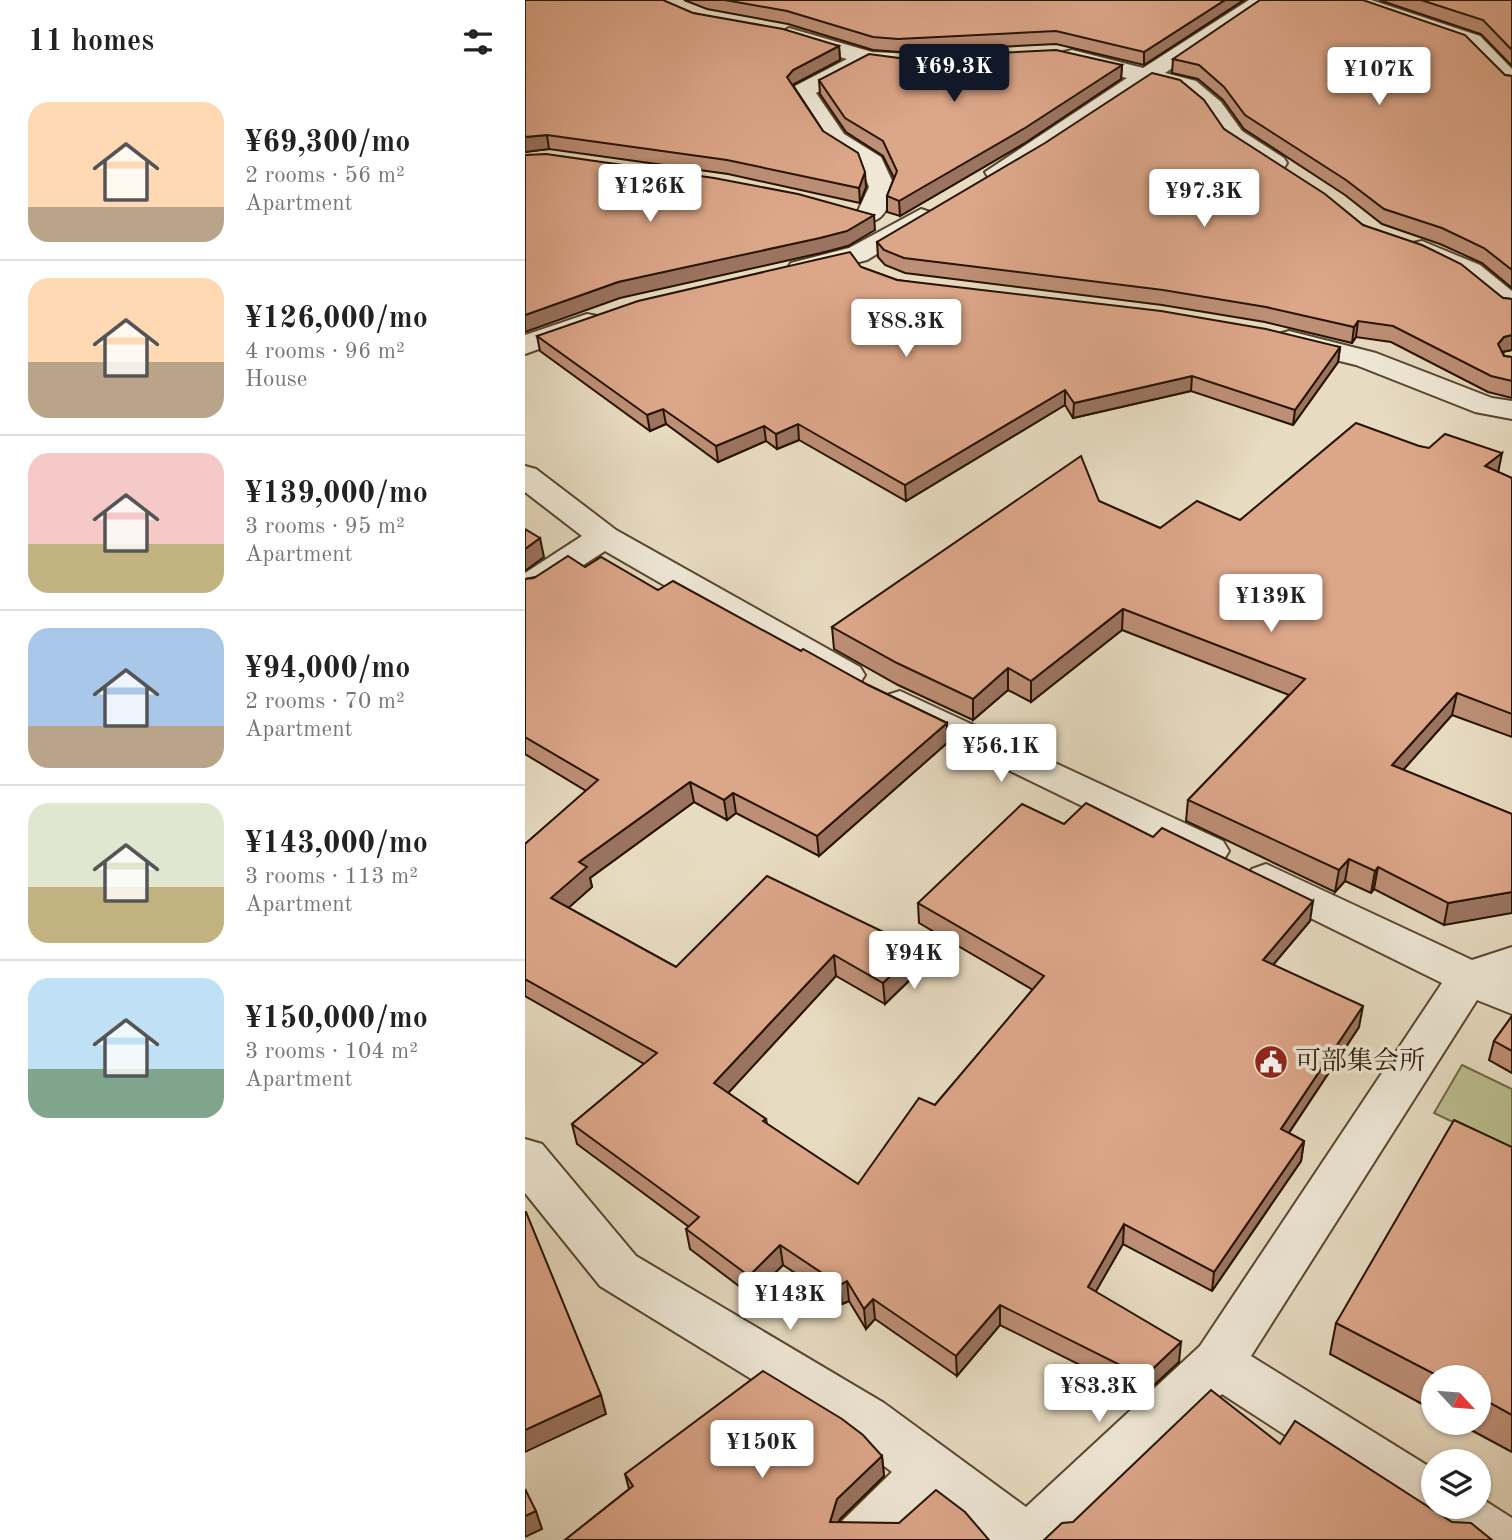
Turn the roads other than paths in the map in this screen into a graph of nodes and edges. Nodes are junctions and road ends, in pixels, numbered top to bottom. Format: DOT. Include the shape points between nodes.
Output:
graph roads {
  1 [pos="1263,0"];
  2 [pos="1350,0"];
  3 [pos="763,30"];
  4 [pos="1044,55"];
  5 [pos="866,58"];
  6 [pos="932,61"];
  7 [pos="1509,73"];
  8 [pos="1149,74"];
  9 [pos="1289,172"];
  10 [pos="977,184"];
  11 [pos="941,205"];
  12 [pos="842,209"];
  13 [pos="869,215"];
  14 [pos="902,228"];
  15 [pos="1395,240"];
  16 [pos="776,275"];
  17 [pos="1512,305"];
  18 [pos="608,315"];
  19 [pos="1262,335"];
  20 [pos="525,345"];
  21 [pos="1512,410"];
  22 [pos="525,476"];
  23 [pos="604,537"];
  24 [pos="525,588"];
  25 [pos="1491,970"];
  26 [pos="1512,997"];
  27 [pos="525,1158"];
  28 [pos="1218,1363"];
  29 [pos="931,1471"];
  30 [pos="1421,1492"];
  31 [pos="1463,1519"];
  32 [pos="862,1540"];
  33 [pos="1025,1540"];
  34 [pos="1030,1540"];
  35 [pos="1497,1540"];
  1 -- 8 [label="street"];
  2 -- 7 [label="street" via="1472,41"];
  3 -- 5 [label="street"];
  4 -- 8 [label="street"];
  5 -- 6 [label="street"];
  5 -- 13 [label="street" via="803,90 835,139 872,162 882,187"];
  8 -- 9 [label="street" via="1188,86 1213,107 1233,136"];
  8 -- 10 [label="street"];
  11 -- 14 [label="street"];
  12 -- 13 [label="street"];
  13 -- 14 [label="street"];
  14 -- 16 [label="street" via="865,263"];
  15 -- 17 [label="street" via="1470,271"];
  18 -- 20 [label="street"];
  19 -- 21 [label="street" via="1366,359 1486,406"];
  22 -- 23 [label="street"];
  23 -- 24 [label="street"];
  23 -- 25 [label="street" via="884,695"];
  25 -- 26 [label="street"];
  25 -- 28 [label="street"];
  27 -- 29 [label="street" via="618,1271 865,1420"];
  28 -- 30 [label="street"];
  28 -- 34 [label="street"];
  29 -- 32 [label="street"];
  29 -- 33 [label="street"];
  31 -- 35 [label="street"];
}
